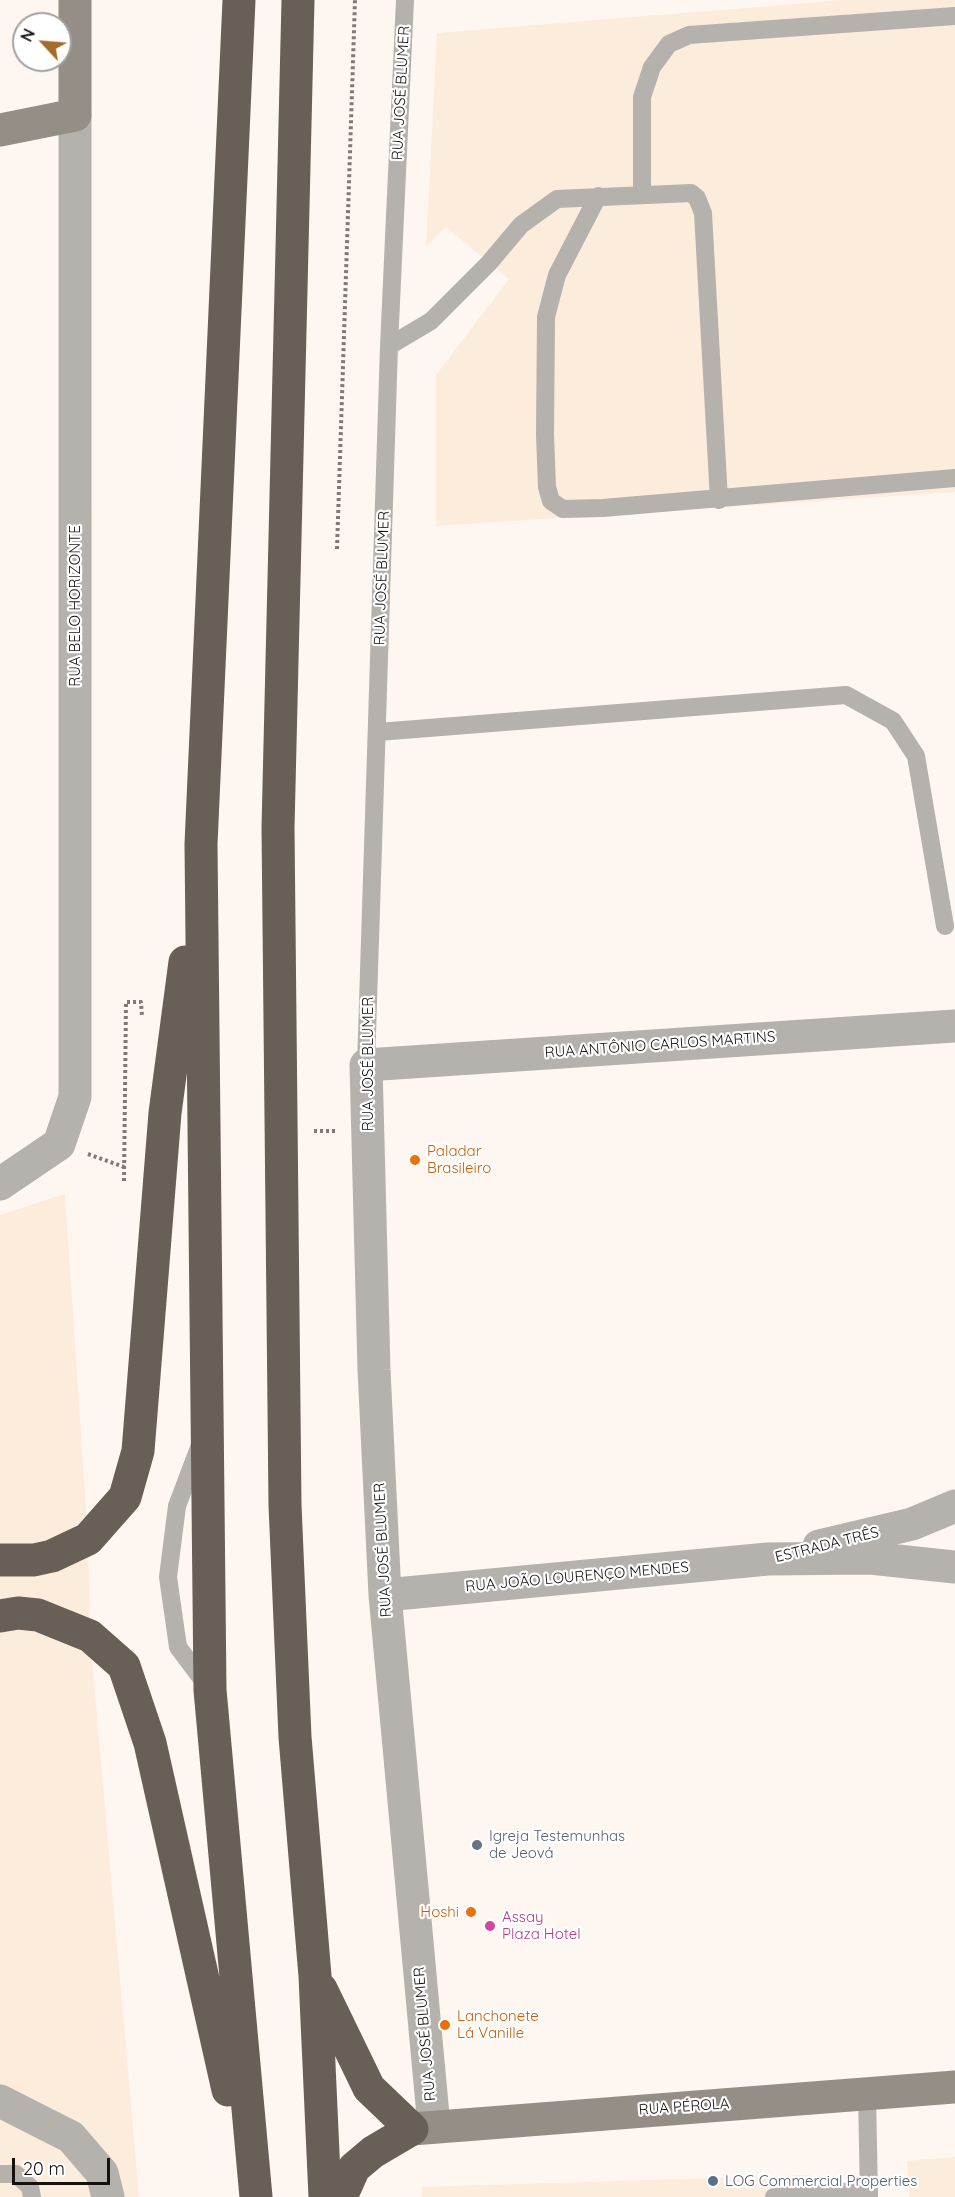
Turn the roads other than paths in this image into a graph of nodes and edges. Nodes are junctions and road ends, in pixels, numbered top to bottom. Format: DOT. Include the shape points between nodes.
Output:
graph roads {
  1 [pos="75,0"];
  2 [pos="239,0"];
  3 [pos="298,0"];
  4 [pos="405,0"];
  5 [pos="955,16"];
  6 [pos="75,116"];
  7 [pos="0,130"];
  8 [pos="642,194"];
  9 [pos="598,196"];
  10 [pos="389,346"];
  11 [pos="955,478"];
  12 [pos="719,500"];
  13 [pos="378,732"];
  14 [pos="201,844"];
  15 [pos="945,926"];
  16 [pos="955,1026"];
  17 [pos="366,1065"];
  18 [pos="3,1184"];
  19 [pos="955,1506"];
  20 [pos="768,1559"];
  21 [pos="0,1560"];
  22 [pos="955,1567"];
  23 [pos="385,1594"];
  24 [pos="0,1616"];
  25 [pos="315,1976"];
  26 [pos="955,2087"];
  27 [pos="867,2093"];
  28 [pos="7,2108"];
  29 [pos="423,2128"];
  30 [pos="0,2174"];
  31 [pos="869,2194"];
  32 [pos="32,2197"];
  33 [pos="108,2197"];
  34 [pos="254,2197"];
  35 [pos="325,2197"];
  36 [pos="340,2197"];
  37 [pos="774,2197"];
  1 -- 6 [label="street, RUA BELO HORIZONTE"];
  2 -- 14 [label="highway"];
  3 -- 25 [label="highway" via="278,827 285,1505 295,1737"];
  4 -- 10 [label="lane, RUA JOSÉ BLUMER"];
  5 -- 8 [label="lane" via="689,35 669,44 652,67 642,97"];
  6 -- 7 [label="street"];
  6 -- 18 [label="street, RUA BELO HORIZONTE" via="75,1097 59,1144"];
  8 -- 9 [label="lane"];
  8 -- 12 [label="lane" via="691,193 703,213"];
  9 -- 10 [label="lane" via="557,199 520,225 489,263 431,321"];
  9 -- 12 [label="lane" via="557,275 546,317 545,435 551,501 563,509"];
  10 -- 13 [label="lane, RUA JOSÉ BLUMER"];
  11 -- 12 [label="lane"];
  13 -- 15 [label="lane" via="846,695 893,721 916,756"];
  13 -- 17 [label="lane, RUA JOSÉ BLUMER"];
  14 -- 21 [label="highway" via="165,1113 136,1460 125,1497 88,1539 52,1556"];
  14 -- 34 [label="highway" via="210,1690"];
  16 -- 17 [label="street, RUA ANTÔNIO CARLOS MARTINS"];
  17 -- 23 [label="street, RUA JOSÉ BLUMER"];
  19 -- 20 [label="street, ESTRADA TRÊS" via="912,1524"];
  20 -- 22 [label="street, ESTRADA TRÊS" via="870,1558"];
  20 -- 23 [label="street, RUA JOÃO LOURENÇO MENDES"];
  23 -- 29 [label="street, RUA JOSÉ BLUMER"];
  24 -- 34 [label="highway" via="38,1615 90,1636 124,1666 150,1743"];
  25 -- 29 [label="highway" via="369,2088"];
  25 -- 35 [label="highway"];
  26 -- 27 [label="street, RUA PÉROLA"];
  27 -- 29 [label="street, RUA PÉROLA"];
  27 -- 31 [label="lane"];
  28 -- 33 [label="street" via="71,2137 102,2173"];
  29 -- 36 [label="highway" via="373,2152 354,2168"];
  30 -- 32 [label="lane" via="16,2174 30,2187"];
  31 -- 37 [label="lane"];
}
